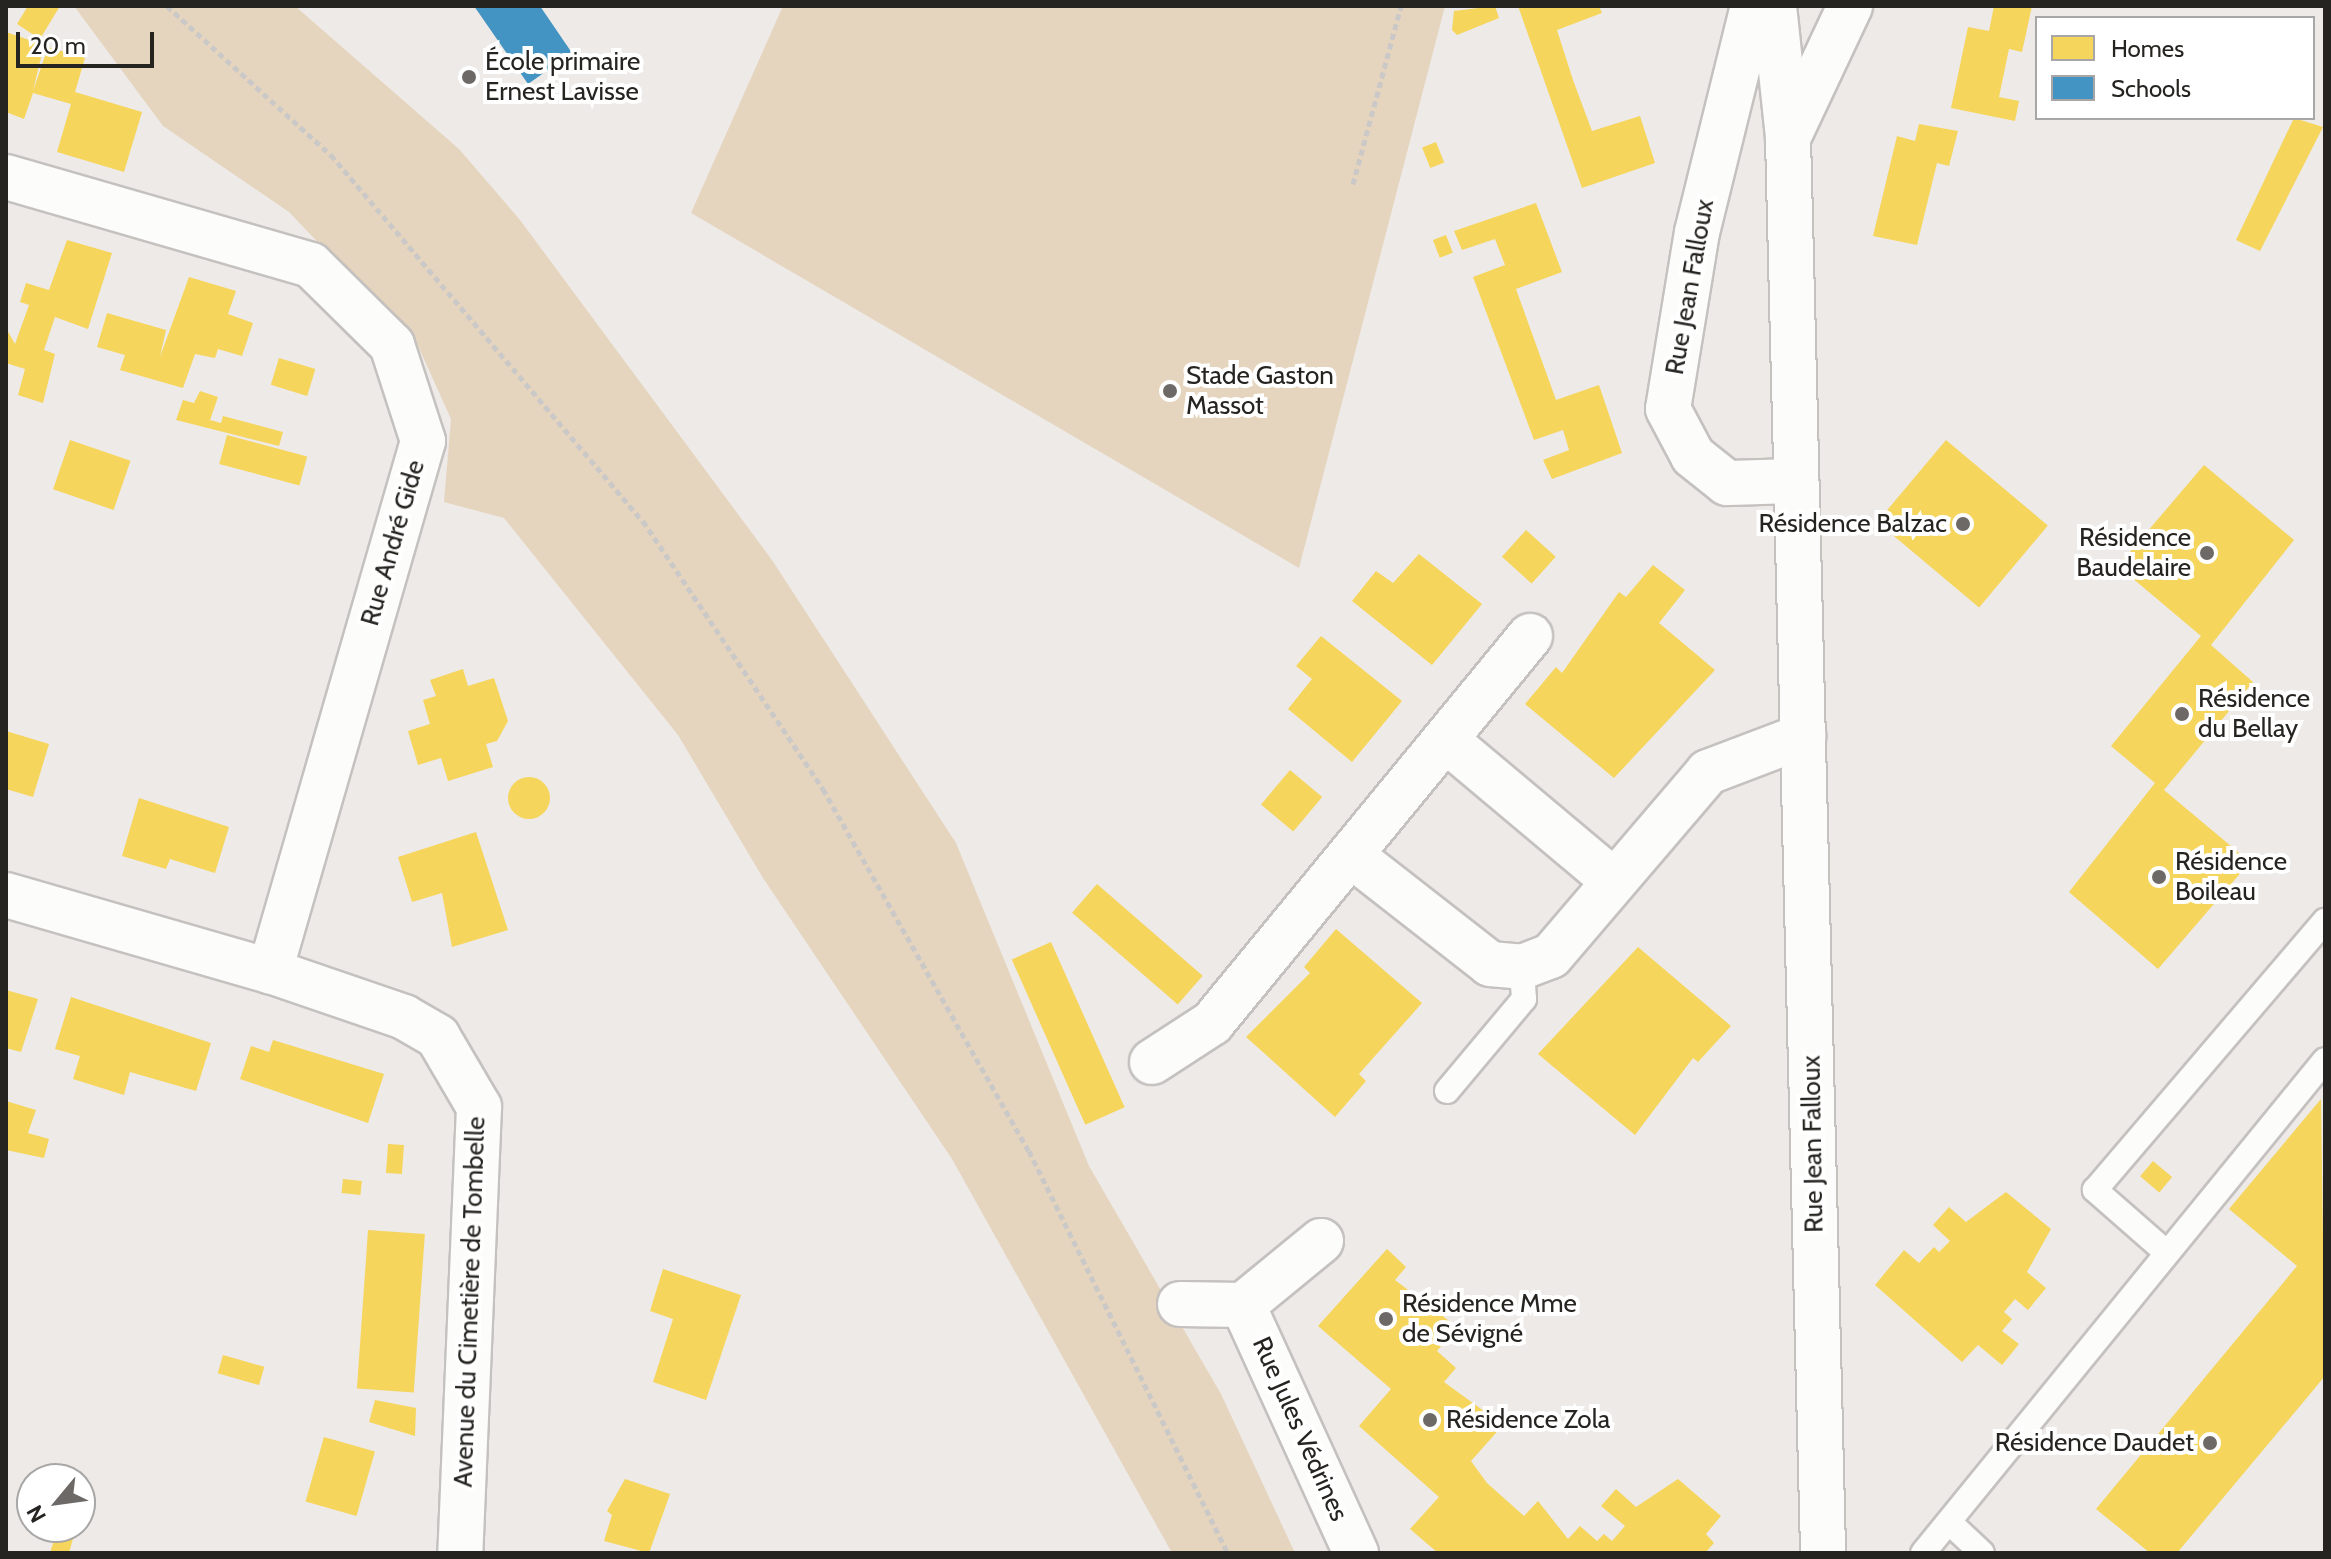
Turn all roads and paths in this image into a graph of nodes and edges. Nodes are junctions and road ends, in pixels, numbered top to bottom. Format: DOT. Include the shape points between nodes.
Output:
graph roads {
  1 [pos="167,6"];
  2 [pos="1401,6"];
  3 [pos="1753,6"];
  4 [pos="1774,6"];
  5 [pos="1850,6"];
  6 [pos="1788,138"];
  7 [pos="6,177"];
  8 [pos="1353,184"];
  9 [pos="1796,481"];
  10 [pos="1530,636"];
  11 [pos="1803,736"];
  12 [pos="1447,741"];
  13 [pos="1352,856"];
  14 [pos="1610,878"];
  15 [pos="6,895"];
  16 [pos="2325,921"];
  17 [pos="1522,967"];
  18 [pos="270,971"];
  19 [pos="2325,1060"];
  20 [pos="1152,1062"];
  21 [pos="1447,1091"];
  22 [pos="1321,1241"];
  23 [pos="2167,1253"];
  24 [pos="1180,1304"];
  25 [pos="1243,1305"];
  26 [pos="1949,1522"];
  27 [pos="460,1553"];
  28 [pos="1228,1553"];
  29 [pos="1356,1553"];
  30 [pos="1823,1553"];
  31 [pos="1923,1553"];
  32 [pos="1982,1553"];
  1 -- 28 [label="path" via="331,155 643,521 823,789 1029,1151"];
  2 -- 8 [label="path"];
  3 -- 9 [label="street, Rue Jean Falloux" via="1697,232 1668,409 1693,456 1727,483"];
  4 -- 6 [label="street, Rue Jean Falloux"];
  5 -- 6 [label="street, Rue Jean Falloux"];
  6 -- 9 [label="street, Rue Jean Falloux"];
  7 -- 18 [label="street, Rue André Gide" via="311,265 392,345 423,441"];
  9 -- 11 [label="street, Rue Jean Falloux"];
  10 -- 12 [label="street"];
  11 -- 14 [label="street" via="1708,772"];
  11 -- 30 [label="street, Rue Jean Falloux"];
  12 -- 13 [label="street"];
  12 -- 14 [label="street"];
  13 -- 17 [label="street" via="1490,964"];
  13 -- 20 [label="street" via="1212,1023"];
  14 -- 17 [label="street" via="1551,956"];
  15 -- 18 [label="street, Avenue du Cimetière de Tombelle"];
  16 -- 23 [label="lane" via="2095,1190"];
  17 -- 21 [label="lane" via="1524,999"];
  18 -- 27 [label="street, Avenue du Cimetière de Tombelle" via="404,1017 438,1037 479,1107"];
  19 -- 23 [label="lane"];
  22 -- 25 [label="street, Rue Jules Védrines"];
  23 -- 26 [label="lane"];
  24 -- 25 [label="street, Rue Jules Védrines"];
  25 -- 29 [label="street, Rue Jules Védrines"];
  26 -- 31 [label="lane"];
  26 -- 32 [label="lane"];
}
